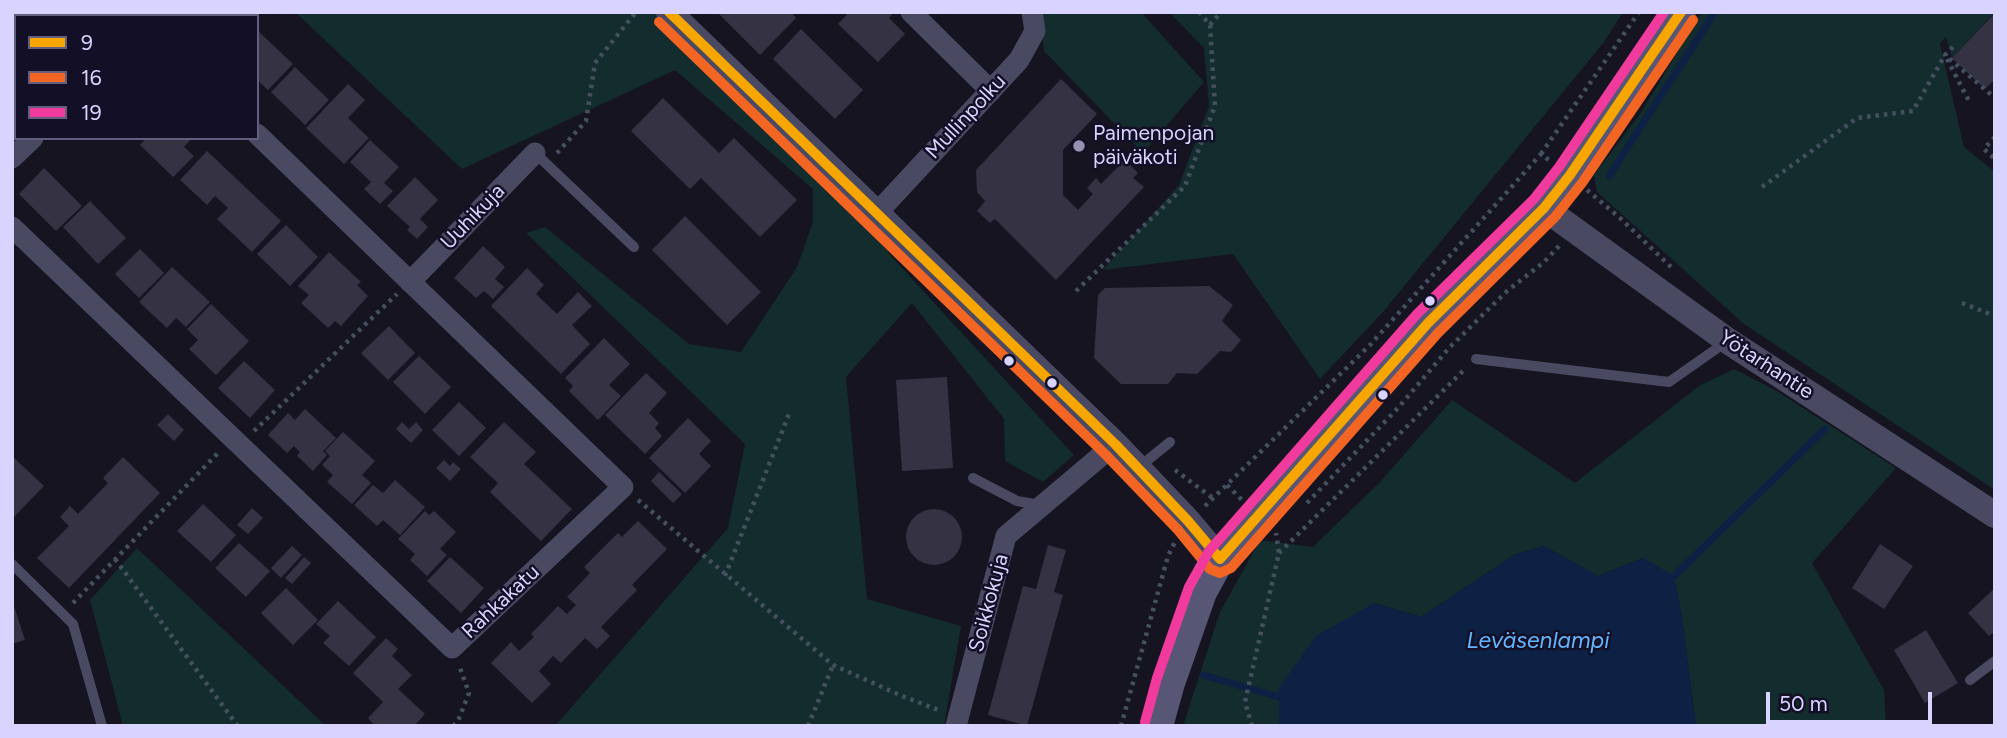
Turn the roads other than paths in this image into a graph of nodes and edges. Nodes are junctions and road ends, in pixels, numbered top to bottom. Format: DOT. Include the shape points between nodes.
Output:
graph roads {
  1 [pos="669,12"];
  2 [pos="911,12"];
  3 [pos="1032,12"];
  4 [pos="1681,12"];
  5 [pos="991,91"];
  6 [pos="259,136"];
  7 [pos="31,140"];
  8 [pos="12,158"];
  9 [pos="541,159"];
  10 [pos="1544,208"];
  11 [pos="877,212"];
  12 [pos="12,228"];
  13 [pos="634,247"];
  14 [pos="410,282"];
  15 [pos="1728,341"];
  16 [pos="1476,359"];
  17 [pos="1170,442"];
  18 [pos="1115,444"];
  19 [pos="1138,468"];
  20 [pos="973,478"];
  21 [pos="1043,506"];
  22 [pos="1995,515"];
  23 [pos="1220,559"];
  24 [pos="12,564"];
  25 [pos="1995,661"];
  26 [pos="1970,680"];
  27 [pos="957,721"];
  28 [pos="102,726"];
  29 [pos="1158,726"];
  1 -- 11 [label="street"];
  2 -- 5 [label="street"];
  3 -- 5 [label="street, Mullinpolku" via="1035,31 1019,60"];
  4 -- 10 [label="main road"];
  5 -- 11 [label="street, Mullinpolku"];
  6 -- 14 [label="street"];
  7 -- 8 [label="street"];
  9 -- 13 [label="lane"];
  9 -- 14 [label="street, Uuhikuja"];
  10 -- 15 [label="street, Yötarhantie"];
  10 -- 23 [label="main road" via="1428,323"];
  11 -- 18 [label="street"];
  12 -- 14 [label="street, Rahkakatu" via="453,648 623,487"];
  15 -- 16 [label="lane" via="1668,382"];
  15 -- 22 [label="street, Yötarhantie"];
  17 -- 19 [label="lane"];
  18 -- 19 [label="street"];
  18 -- 21 [label="street, Soikkokuja"];
  19 -- 23 [label="street"];
  20 -- 21 [label="lane" via="1017,501"];
  21 -- 27 [label="street, Soikkokuja" via="1006,536"];
  23 -- 29 [label="main road" via="1202,592"];
  24 -- 28 [label="lane" via="73,624"];
  25 -- 26 [label="lane"];
}
